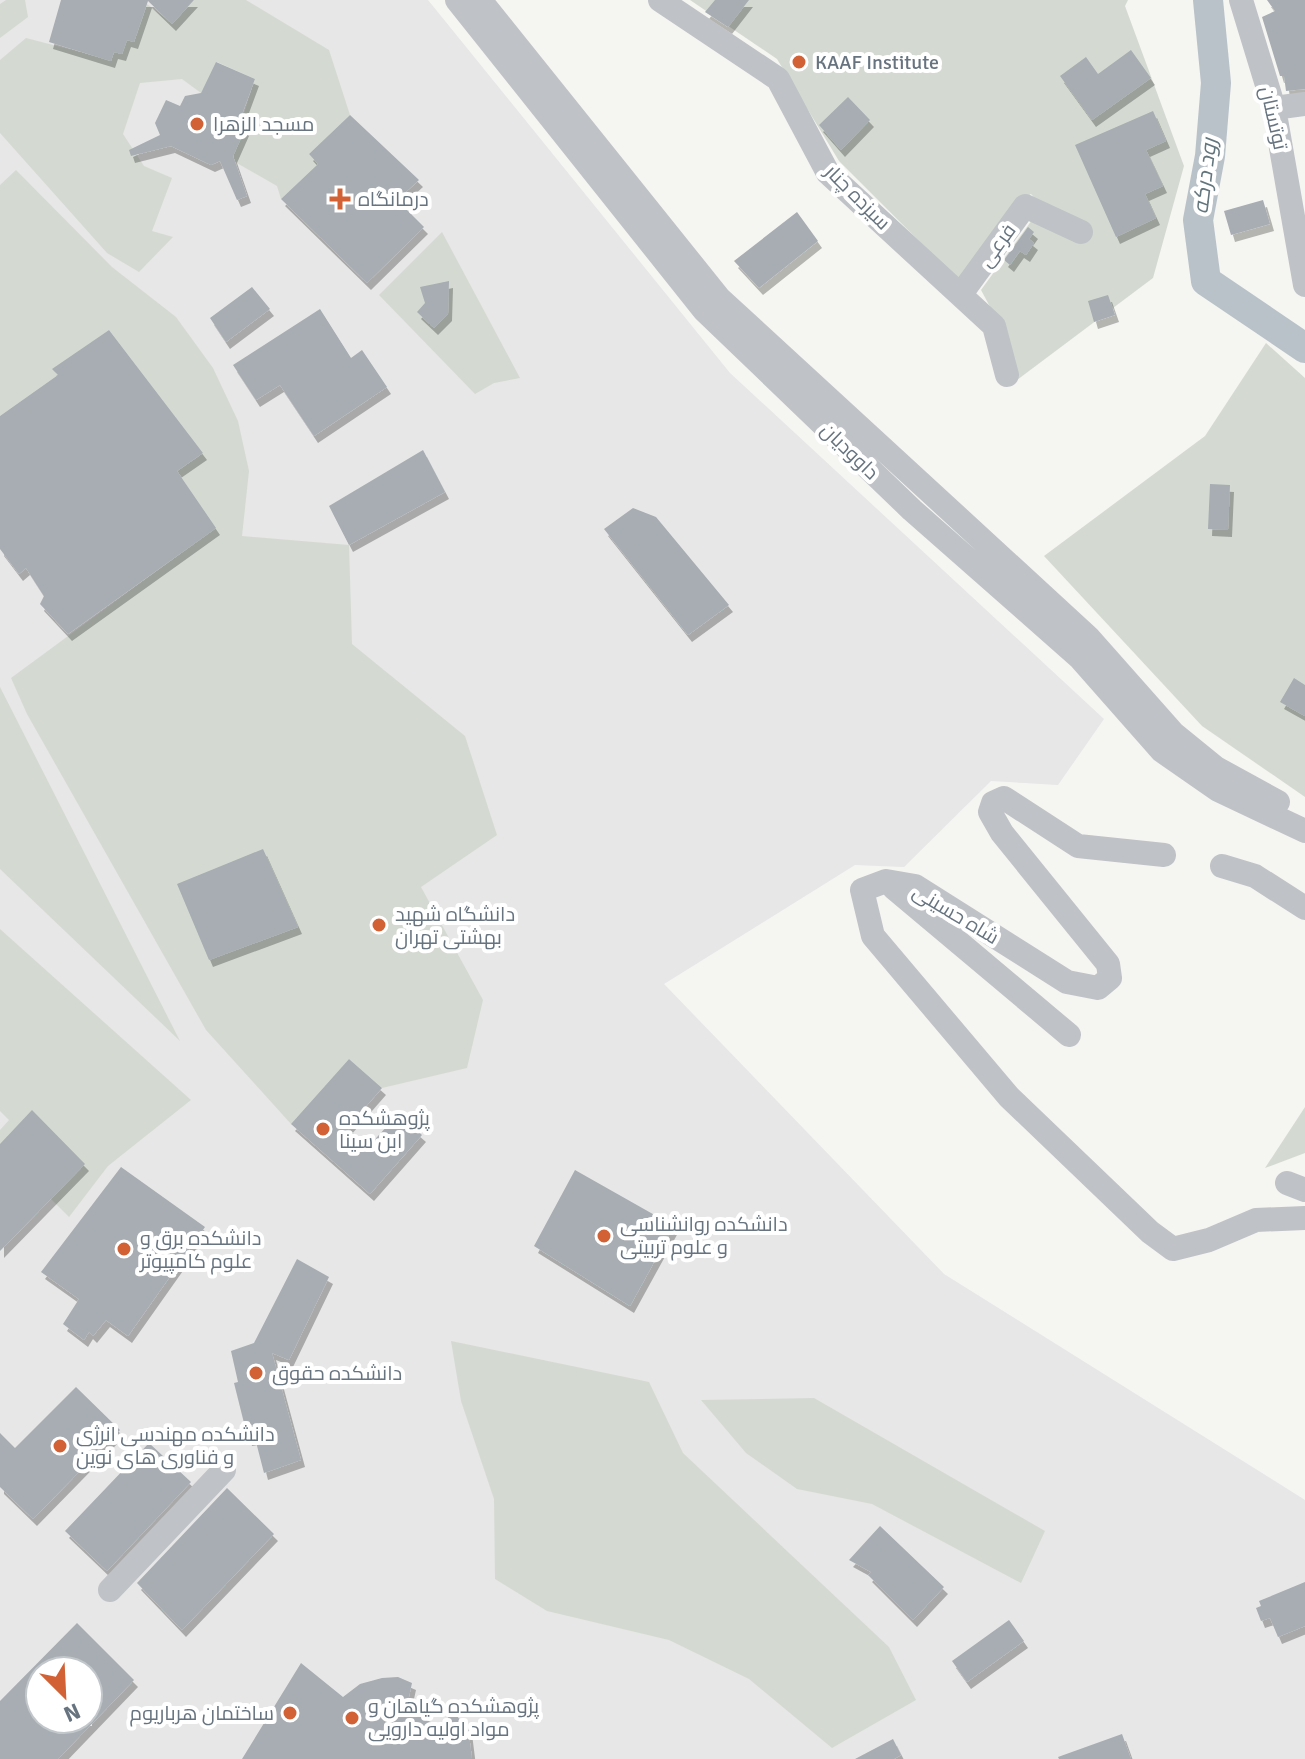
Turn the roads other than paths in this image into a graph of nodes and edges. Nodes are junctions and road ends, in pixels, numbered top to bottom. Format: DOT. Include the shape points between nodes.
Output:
graph roads {
  1 [pos="457,0"];
  2 [pos="480,0"];
  3 [pos="660,0"];
  4 [pos="1241,0"];
  5 [pos="1305,104"];
  6 [pos="1274,108"];
  7 [pos="1300,226"];
  8 [pos="1081,232"];
  9 [pos="1305,285"];
  10 [pos="961,294"];
  11 [pos="1007,375"];
  12 [pos="856,441"];
  13 [pos="1296,819"];
  14 [pos="1305,846"];
  15 [pos="1164,855"];
  16 [pos="1222,866"];
  17 [pos="886,881"];
  18 [pos="1305,908"];
  19 [pos="1069,1035"];
  20 [pos="1305,1218"];
  21 [pos="224,1470"];
  22 [pos="110,1590"];
  1 -- 12 [label="street, داوودیان" via="704,310"];
  2 -- 12 [label="street, داوودیان" via="719,298"];
  3 -- 10 [label="street, سیزده چنار" via="778,79 828,173"];
  4 -- 6 [label="street, توتستان"];
  5 -- 6 [label="street"];
  6 -- 7 [label="street, توتستان"];
  7 -- 9 [label="street, توتستان"];
  8 -- 10 [label="street, فرعی" via="1025,206"];
  10 -- 11 [label="street, سیزده چنار" via="994,326"];
  12 -- 13 [label="street, داوودیان" via="912,510 1080,658 1162,751 1218,790"];
  13 -- 14 [label="street"];
  15 -- 17 [label="street, شاه حسینی" via="1078,846 1004,798 993,803 990,812 1002,833 1108,964 1110,978 1098,988 1067,982 915,886"];
  16 -- 18 [label="street" via="1255,876"];
  17 -- 19 [label="street"];
  17 -- 20 [label="street, شاه حسینی" via="862,890 873,936 1009,1097 1150,1232 1173,1249 1256,1220"];
  21 -- 22 [label="street"];
}
